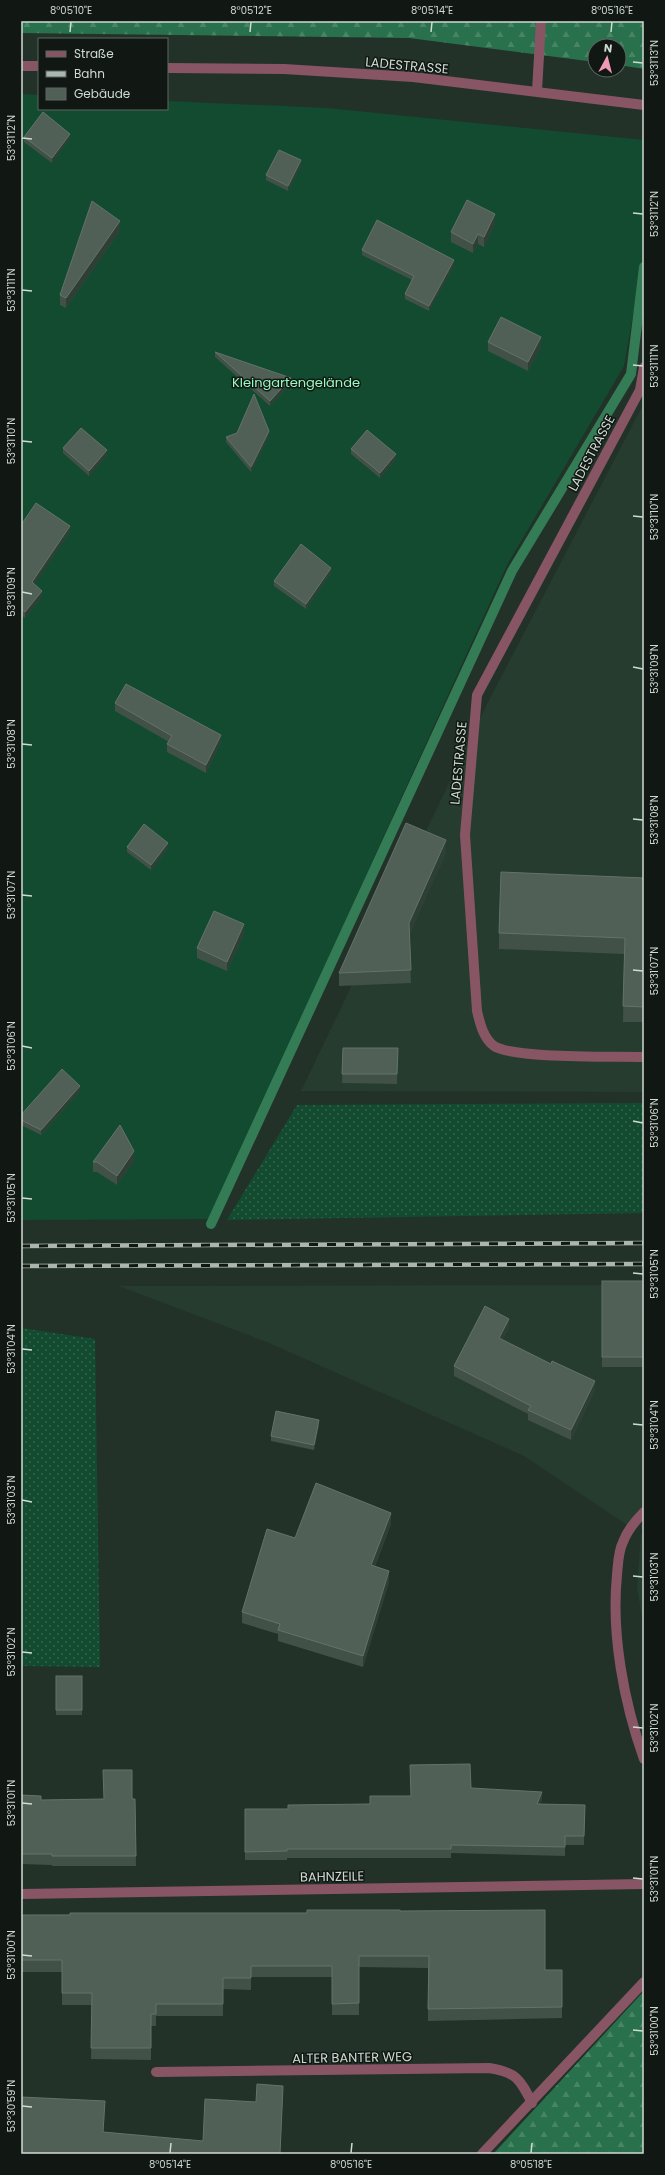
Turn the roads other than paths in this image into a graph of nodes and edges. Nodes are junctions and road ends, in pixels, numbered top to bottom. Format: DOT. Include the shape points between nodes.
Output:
graph roads {
  1 [pos="541,21"];
  2 [pos="21,66"];
  3 [pos="38,66"];
  4 [pos="168,68"];
  5 [pos="537,91"];
  6 [pos="644,104"];
  7 [pos="644,366"];
  8 [pos="642,390"];
  9 [pos="644,1057"];
  10 [pos="644,1512"];
  11 [pos="644,1759"];
  12 [pos="644,1884"];
  13 [pos="21,1894"];
  14 [pos="644,1982"];
  15 [pos="156,2072"];
  16 [pos="532,2102"];
  17 [pos="482,2154"];
  1 -- 5 [label="street"];
  2 -- 3 [label="street"];
  4 -- 5 [label="street, LADESTRASSE" via="284,69 405,77"];
  5 -- 6 [label="street, LADESTRASSE"];
  7 -- 8 [label="street, LADESTRASSE"];
  8 -- 9 [label="street, LADESTRASSE" via="477,695 466,835 477,1011 481,1029 494,1046 522,1054"];
  10 -- 11 [label="street" via="622,1543 615,1594 616,1637 628,1700"];
  12 -- 13 [label="street, BAHNZEILE"];
  14 -- 16 [label="street"];
  15 -- 16 [label="street, ALTER BANTER WEG" via="489,2068 507,2071 522,2083"];
  16 -- 17 [label="street"];
}
